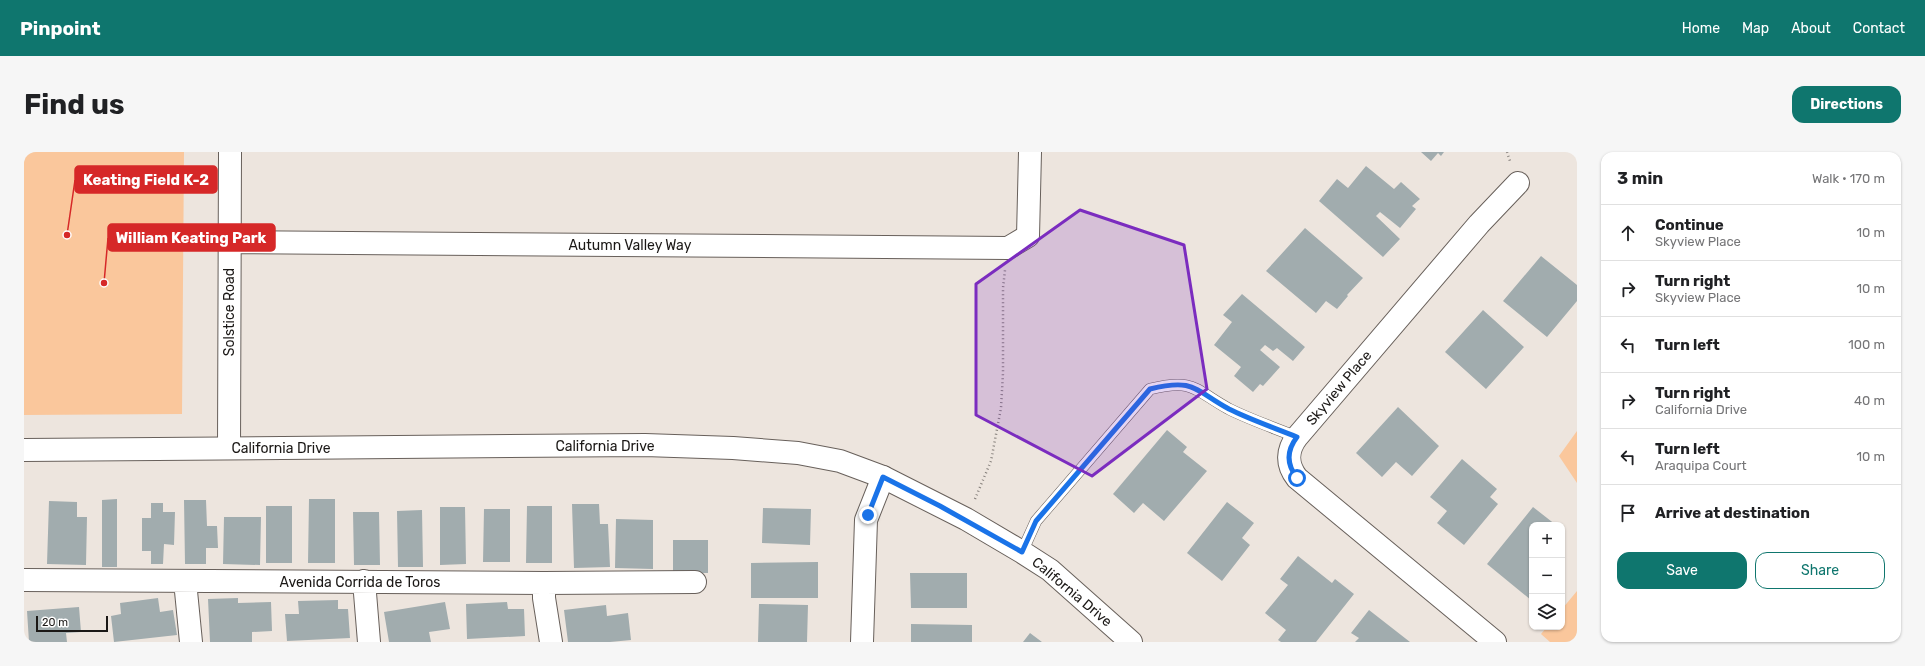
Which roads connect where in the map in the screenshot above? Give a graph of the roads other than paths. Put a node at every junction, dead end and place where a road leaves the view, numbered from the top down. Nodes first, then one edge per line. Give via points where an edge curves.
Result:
1 (230, 152) edge
2 (1030, 152) edge
3 (1518, 183) dead end
4 (229, 242) junction
5 (1297, 437) junction
6 (229, 448) junction
7 (24, 450) edge
8 (883, 477) junction
9 (1022, 552) junction
10 (24, 580) edge
11 (185, 581) junction
12 (364, 581) junction
13 (695, 582) dead end
14 (544, 583) junction
15 (191, 642) edge
16 (369, 642) edge
17 (551, 642) edge
18 (862, 642) edge
19 (1131, 642) edge
20 (1495, 642) edge

1 - 4 street, Solstice Road
2 - 4 street, Autumn Valley Way via 1028,236 1008,248
3 - 5 street, Skyview Place via 1479,224
4 - 6 street, Solstice Road
5 - 9 lane via 1229,409 1197,388 1168,384 1150,389 1036,521
5 - 20 street, Skyview Place via 1292,444 1289,458 1292,472 1297,478
6 - 7 street, California Drive
6 - 8 street, California Drive via 645,445 733,448 798,453 834,460
8 - 9 street, California Drive via 966,519
8 - 18 street via 866,520
9 - 19 street, California Drive via 1050,570
10 - 11 street, Avenida Corrida de Toros
11 - 12 street, Avenida Corrida de Toros
11 - 15 street
12 - 14 street, Avenida Corrida de Toros
12 - 16 street
13 - 14 street, Avenida Corrida de Toros
14 - 17 street

